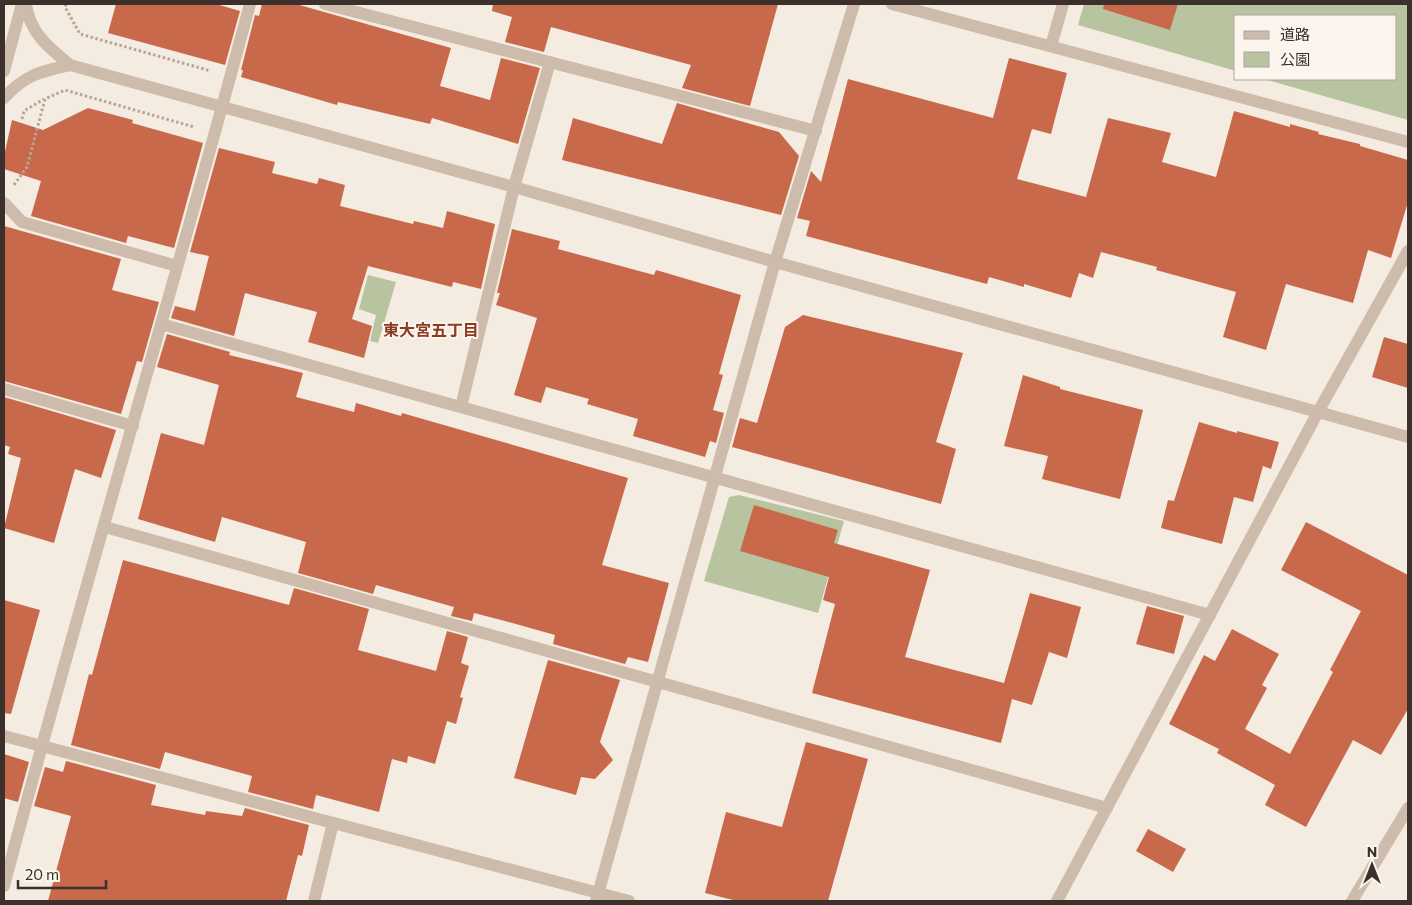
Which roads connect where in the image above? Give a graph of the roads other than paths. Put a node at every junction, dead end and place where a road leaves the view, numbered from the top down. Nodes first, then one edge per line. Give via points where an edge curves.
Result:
1 (24, 4) edge
2 (250, 4) edge
3 (325, 4) edge
4 (854, 4) edge
5 (892, 4) edge
6 (1063, 4) edge
7 (1051, 46) junction
8 (550, 62) junction
9 (70, 65) junction
10 (4, 71) edge
11 (4, 98) edge
12 (223, 108) junction
13 (816, 131) junction
14 (1408, 142) edge
15 (514, 187) junction
16 (4, 203) edge
17 (1408, 251) edge
18 (775, 262) junction
19 (177, 266) junction
20 (161, 324) junction
21 (4, 389) edge
22 (461, 407) junction
23 (1318, 412) junction
24 (133, 426) junction
25 (1408, 438) edge
26 (715, 477) junction
27 (104, 528) junction
28 (1210, 615) junction
29 (657, 682) junction
30 (4, 736) edge
31 (41, 746) junction
32 (1107, 808) junction
33 (1408, 808) edge
34 (333, 823) junction
35 (4, 886) edge
36 (597, 897) edge
37 (314, 901) edge
38 (629, 901) edge
39 (1057, 901) edge
40 (1352, 901) edge

1 - 9 street via 41,40
1 - 10 street
2 - 12 street
3 - 8 street
4 - 13 street
5 - 7 street
6 - 7 street
7 - 14 street
8 - 13 street
8 - 15 street
9 - 11 street via 30,75
9 - 12 street
12 - 15 street
12 - 19 street
13 - 18 street
15 - 18 street
15 - 22 street
16 - 19 street via 22,222
17 - 23 street
18 - 23 street
18 - 26 street
19 - 20 street
20 - 22 street
20 - 24 street
21 - 24 street
22 - 26 street
23 - 25 street
23 - 28 street
24 - 27 street
26 - 28 street
26 - 29 street
27 - 29 street
27 - 31 street
28 - 32 street
29 - 32 street
29 - 36 street
30 - 31 street
31 - 34 street
31 - 35 street
32 - 39 street
33 - 40 street
34 - 36 street
34 - 37 street
36 - 38 street

